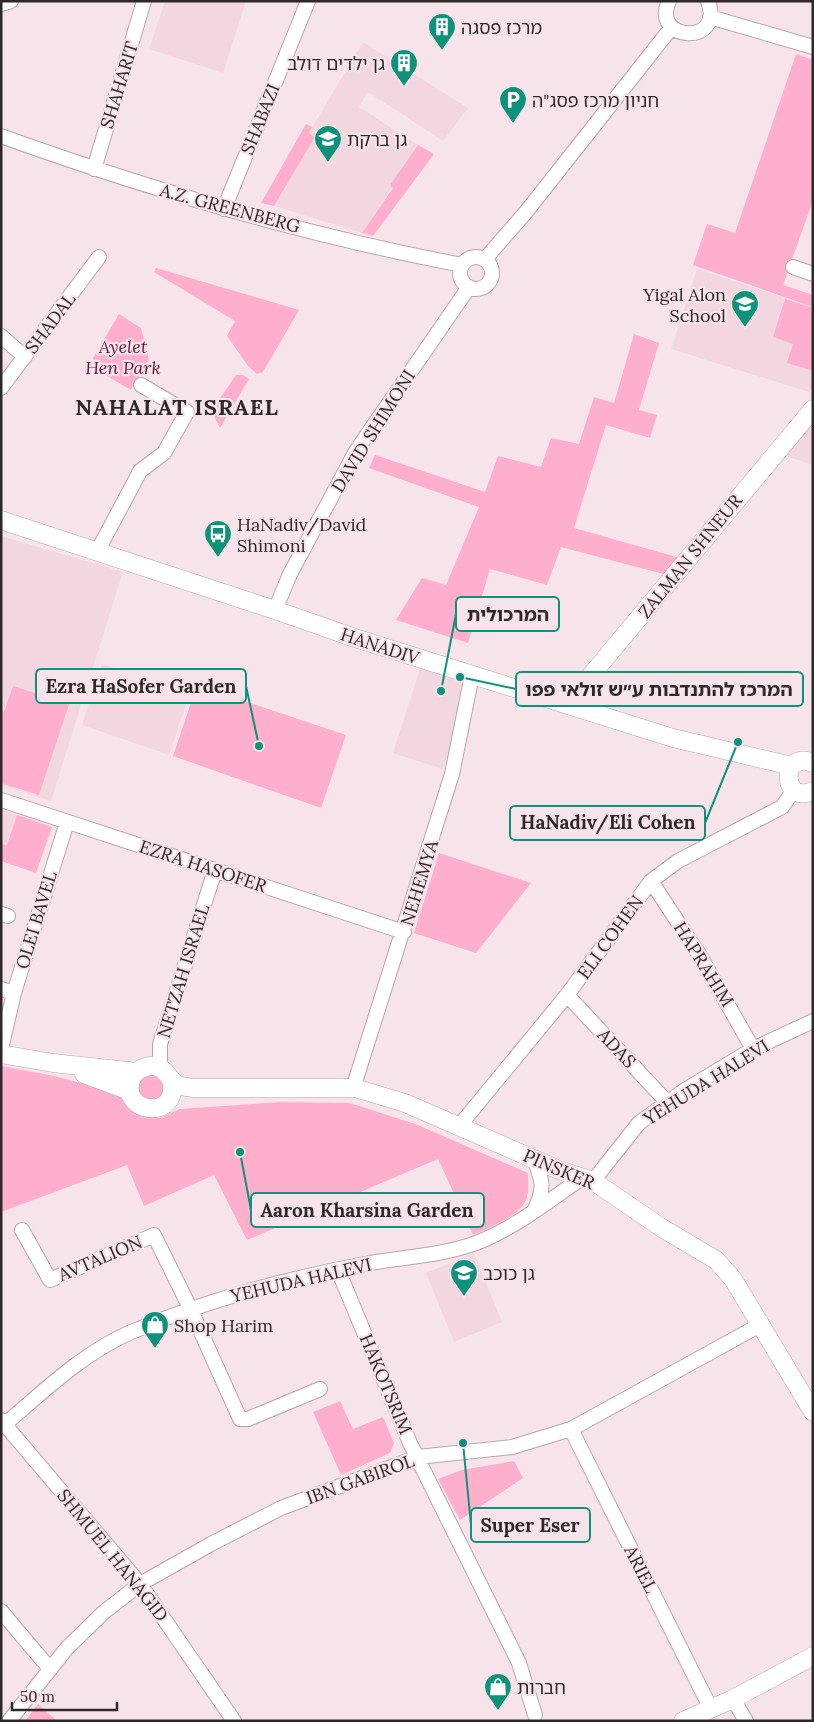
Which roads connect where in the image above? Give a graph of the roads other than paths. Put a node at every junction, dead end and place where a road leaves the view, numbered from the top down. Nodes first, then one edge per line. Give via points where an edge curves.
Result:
1 (11, 1) edge
2 (144, 1) edge
3 (308, 1) edge
4 (669, 1) edge
5 (708, 1) edge
6 (1, 4) edge
7 (710, 17) junction
8 (672, 27) junction
9 (813, 47) edge
10 (1, 136) edge
11 (94, 169) junction
12 (224, 209) junction
13 (99, 257) dead end
14 (485, 259) junction
15 (462, 265) junction
16 (793, 267) dead end
17 (813, 274) edge
18 (469, 287) junction
19 (1, 336) edge
20 (25, 357) junction
21 (141, 385) dead end
22 (1, 388) edge
23 (813, 409) edge
24 (1, 520) edge
25 (97, 552) junction
26 (275, 610) junction
27 (472, 675) junction
28 (567, 704) junction
29 (812, 761) edge
30 (792, 766) junction
31 (794, 790) junction
32 (813, 791) edge
33 (1, 800) edge
34 (67, 822) junction
35 (215, 870) junction
36 (651, 881) junction
37 (404, 932) junction
38 (8, 991) edge
39 (567, 995) junction
40 (813, 1021) edge
41 (1, 1049) edge
42 (753, 1049) junction
43 (1, 1054) edge
44 (53, 1063) junction
45 (136, 1072) junction
46 (169, 1075) junction
47 (243, 1088) junction
48 (355, 1088) junction
49 (130, 1091) junction
50 (667, 1102) junction
51 (164, 1105) junction
52 (460, 1125) junction
53 (534, 1159) junction
54 (587, 1180) junction
55 (534, 1211) junction
56 (22, 1230) dead end
57 (338, 1270) junction
58 (191, 1310) junction
59 (760, 1325) junction
60 (320, 1389) dead end
61 (811, 1404) edge
62 (3, 1422) edge
63 (571, 1428) junction
64 (418, 1457) junction
65 (140, 1584) junction
66 (1, 1611) edge
67 (813, 1656) edge
68 (50, 1669) junction
69 (733, 1699) junction
70 (711, 1709) junction
71 (535, 1715) dead end
72 (10, 1721) edge
73 (234, 1721) edge
74 (683, 1721) edge
75 (746, 1721) edge

1 - 6 street
2 - 11 street, SHAHARIT
3 - 12 street, SHABAZI
4 - 8 street via 666,14
5 - 7 street
7 - 8 street via 704,28 691,34
7 - 9 street
8 - 14 street
10 - 11 street, A.Z. GREENBERG
11 - 12 street, A.Z. GREENBERG
12 - 15 street, A.Z. GREENBERG
13 - 20 street, SHADAL
14 - 15 street via 472,257
14 - 18 street via 492,272 489,282 481,288
15 - 18 street via 461,278
16 - 17 street
18 - 26 street, DAVID SHIMONI via 356,450 290,574
19 - 20 street
20 - 22 street, SHADAL
21 - 25 street via 187,412 164,453 140,471
23 - 28 street, ZALMAN SHNEUR
24 - 25 street, HANADIV
25 - 26 street, HANADIV
26 - 27 street, HANADIV
27 - 28 street, HANADIV
27 - 37 street, NEHEMYA via 452,774
28 - 30 street, HANADIV via 673,738
29 - 30 street via 799,761
30 - 31 street via 788,779
31 - 32 street via 802,793
31 - 36 street, ELI COHEN via 782,807 678,861
33 - 34 street, EZRA HASOFER
34 - 35 street, EZRA HASOFER
34 - 38 street, OLEI BAVEL
35 - 37 street, EZRA HASOFER
35 - 46 street, NETZAH ISRAEL via 160,1044 160,1064
36 - 39 street, ELI COHEN
36 - 42 street, HAPRAHIM via 700,956
37 - 48 street, NEHEMYA
38 - 41 street, OLEI BAVEL
39 - 50 street, ADAS
39 - 52 street, ELI COHEN
40 - 42 street, YEHUDA HALEVI
42 - 50 street, YEHUDA HALEVI
43 - 44 street
44 - 45 street
44 - 49 street
45 - 46 street via 155,1066
45 - 49 street
46 - 47 street, PINSKER via 177,1084 188,1087
46 - 51 street via 172,1093
47 - 48 street, PINSKER
47 - 51 street, PINSKER
48 - 52 street, PINSKER
49 - 51 street via 144,1108
50 - 54 street, YEHUDA HALEVI via 639,1123
52 - 53 street, PINSKER
53 - 54 street, PINSKER
53 - 55 street via 543,1189
54 - 55 street, YEHUDA HALEVI
54 - 59 street, PINSKER via 716,1260 733,1279
55 - 57 street, YEHUDA HALEVI via 474,1244
56 - 58 street, AVTALION via 50,1280 154,1235
57 - 58 street, YEHUDA HALEVI via 264,1287
57 - 64 street, HAKOTSRIM
58 - 60 street via 240,1419 248,1419
58 - 62 street, YEHUDA HALEVI via 128,1334 77,1362
59 - 61 street, PINSKER
59 - 63 street, IBN GABIROL
62 - 65 street, SHMUEL HANAGID
63 - 64 street, IBN GABIROL via 512,1447
63 - 70 street, ARIEL
64 - 65 street, IBN GABIROL via 281,1508
64 - 71 street, HAKOTSRIM via 519,1663
65 - 68 street, IBN GABIROL via 104,1612
65 - 73 street, SHMUEL HANAGID
66 - 68 street
67 - 69 street
68 - 72 street, IBN GABIROL
69 - 70 street
69 - 75 street
70 - 74 street

